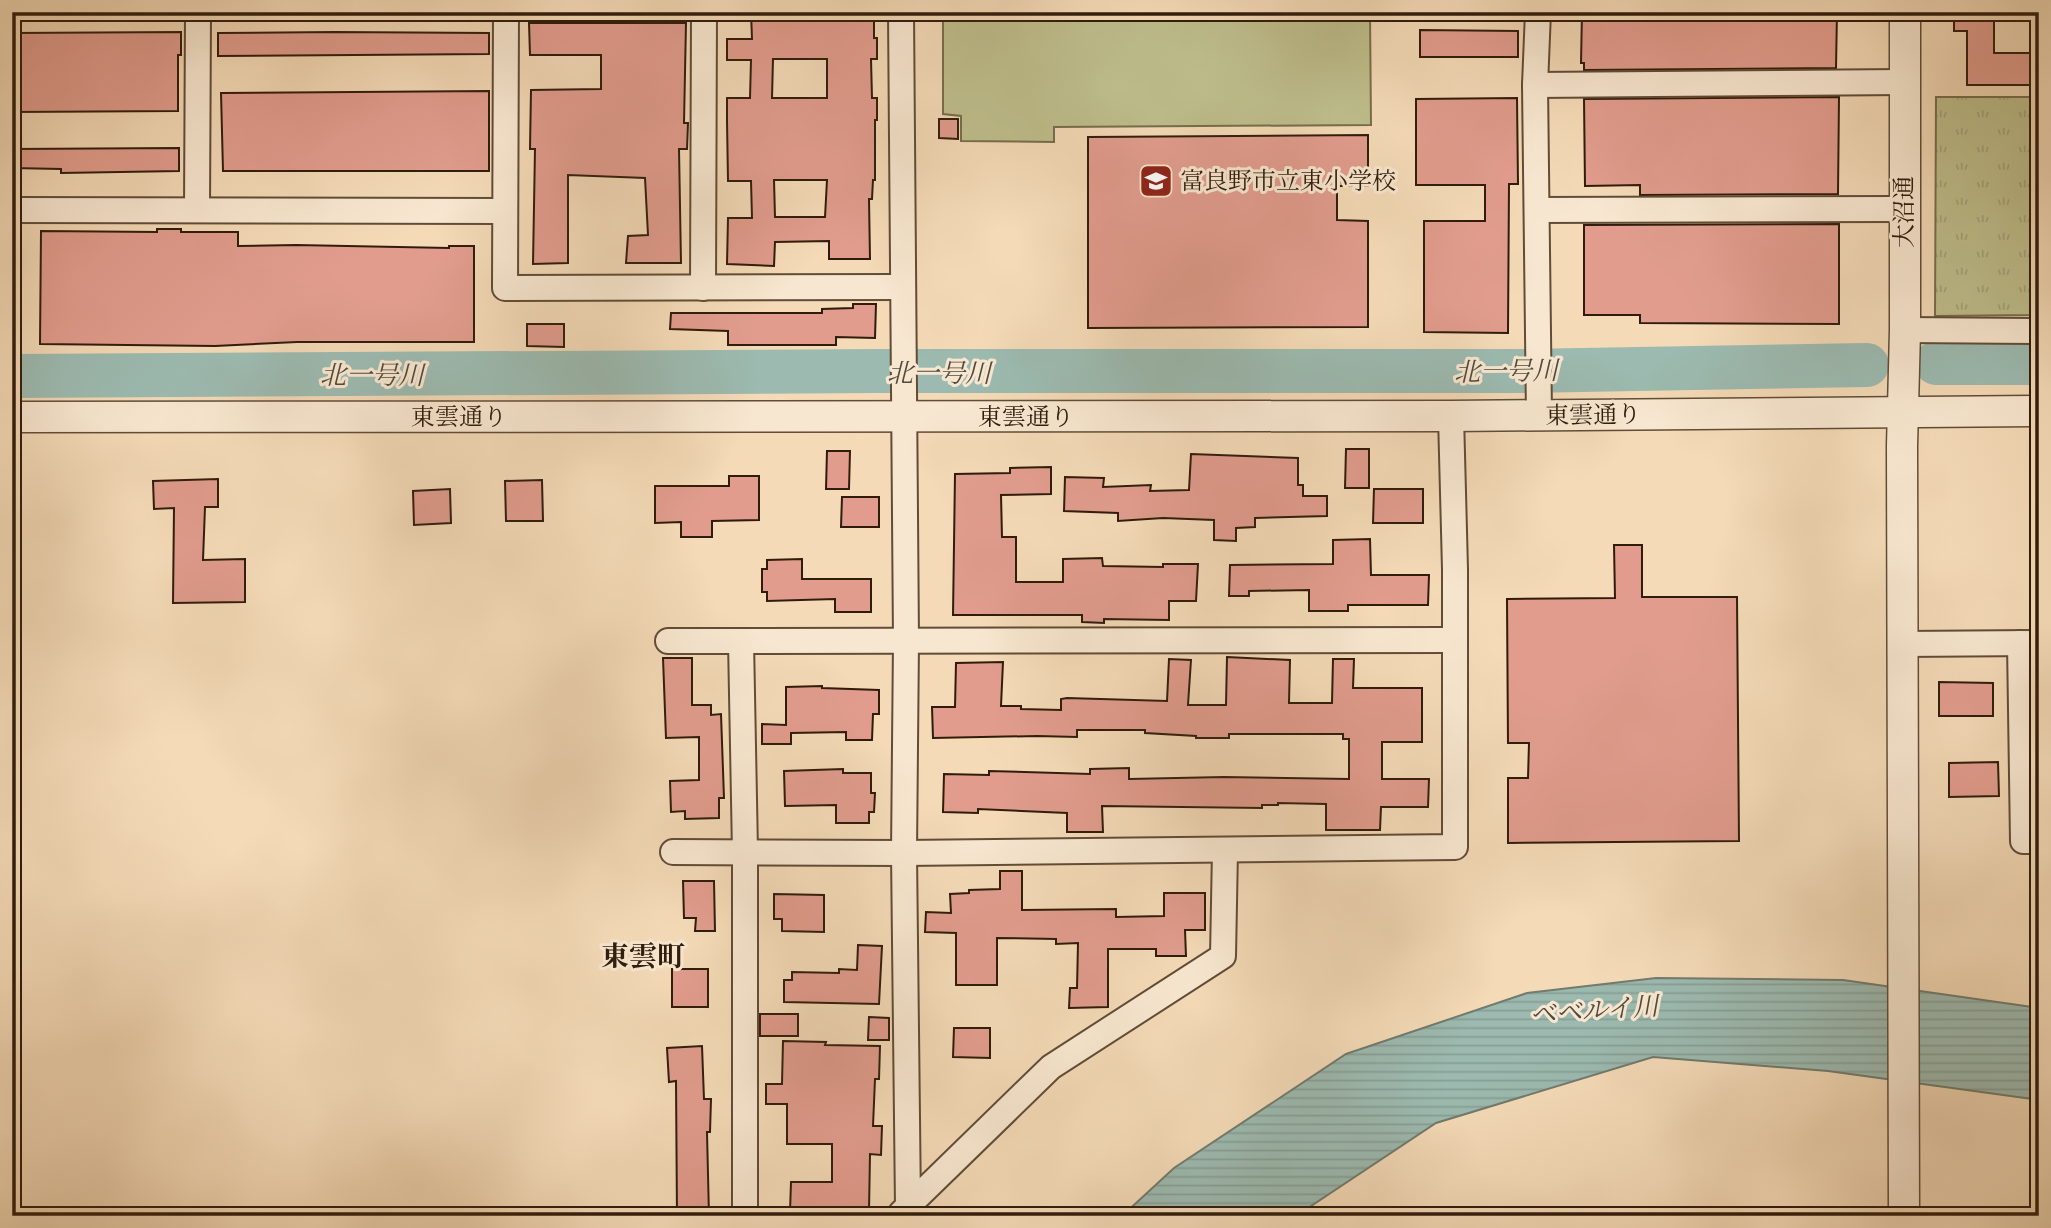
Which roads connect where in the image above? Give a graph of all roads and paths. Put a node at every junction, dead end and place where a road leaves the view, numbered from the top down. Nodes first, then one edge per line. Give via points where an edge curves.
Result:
1 (198, 12) edge
2 (506, 12) edge
3 (704, 12) edge
4 (901, 12) edge
5 (1538, 12) edge
6 (1905, 12) edge
7 (1905, 82) junction
8 (1535, 85) junction
9 (1903, 209) junction
10 (12, 210) edge
11 (197, 210) junction
12 (1537, 210) junction
13 (505, 211) junction
14 (902, 287) junction
15 (703, 288) junction
16 (1905, 330) junction
17 (2039, 331) edge
18 (1903, 411) junction
19 (2039, 411) edge
20 (1451, 416) junction
21 (1539, 416) junction
22 (12, 417) edge
23 (903, 417) junction
24 (1455, 640) junction
25 (668, 641) dead end
26 (741, 641) junction
27 (906, 641) junction
28 (2030, 643) edge
29 (1902, 645) junction
30 (2039, 841) edge
31 (1225, 850) junction
32 (673, 852) dead end
33 (745, 852) junction
34 (904, 853) junction
35 (903, 1211) edge
36 (746, 1216) edge
37 (1904, 1216) edge

1 - 11 street
2 - 13 street
3 - 15 street
4 - 14 street
5 - 8 street
6 - 7 street, 大沼通
7 - 8 street
7 - 9 street, 大沼通
8 - 12 street
9 - 12 street
9 - 16 street, 大沼通
10 - 11 street
11 - 13 street
12 - 21 street
13 - 15 street via 505,288
14 - 15 street
14 - 23 street
16 - 17 street
16 - 18 street, 大沼通
18 - 19 street, 東雲通り
18 - 21 street, 東雲通り
18 - 29 street, 大沼通
20 - 21 street, 東雲通り
20 - 23 street, 東雲通り
20 - 24 street
22 - 23 street, 東雲通り
23 - 27 street
24 - 27 street
24 - 31 street via 1455,847
25 - 26 street
26 - 27 street
26 - 33 street
27 - 34 street
28 - 29 street
28 - 30 street via 2023,841
29 - 37 street, 大沼通
31 - 34 street
31 - 35 street via 1223,956 1051,1067
32 - 33 street
33 - 34 street
33 - 36 street
34 - 35 street

